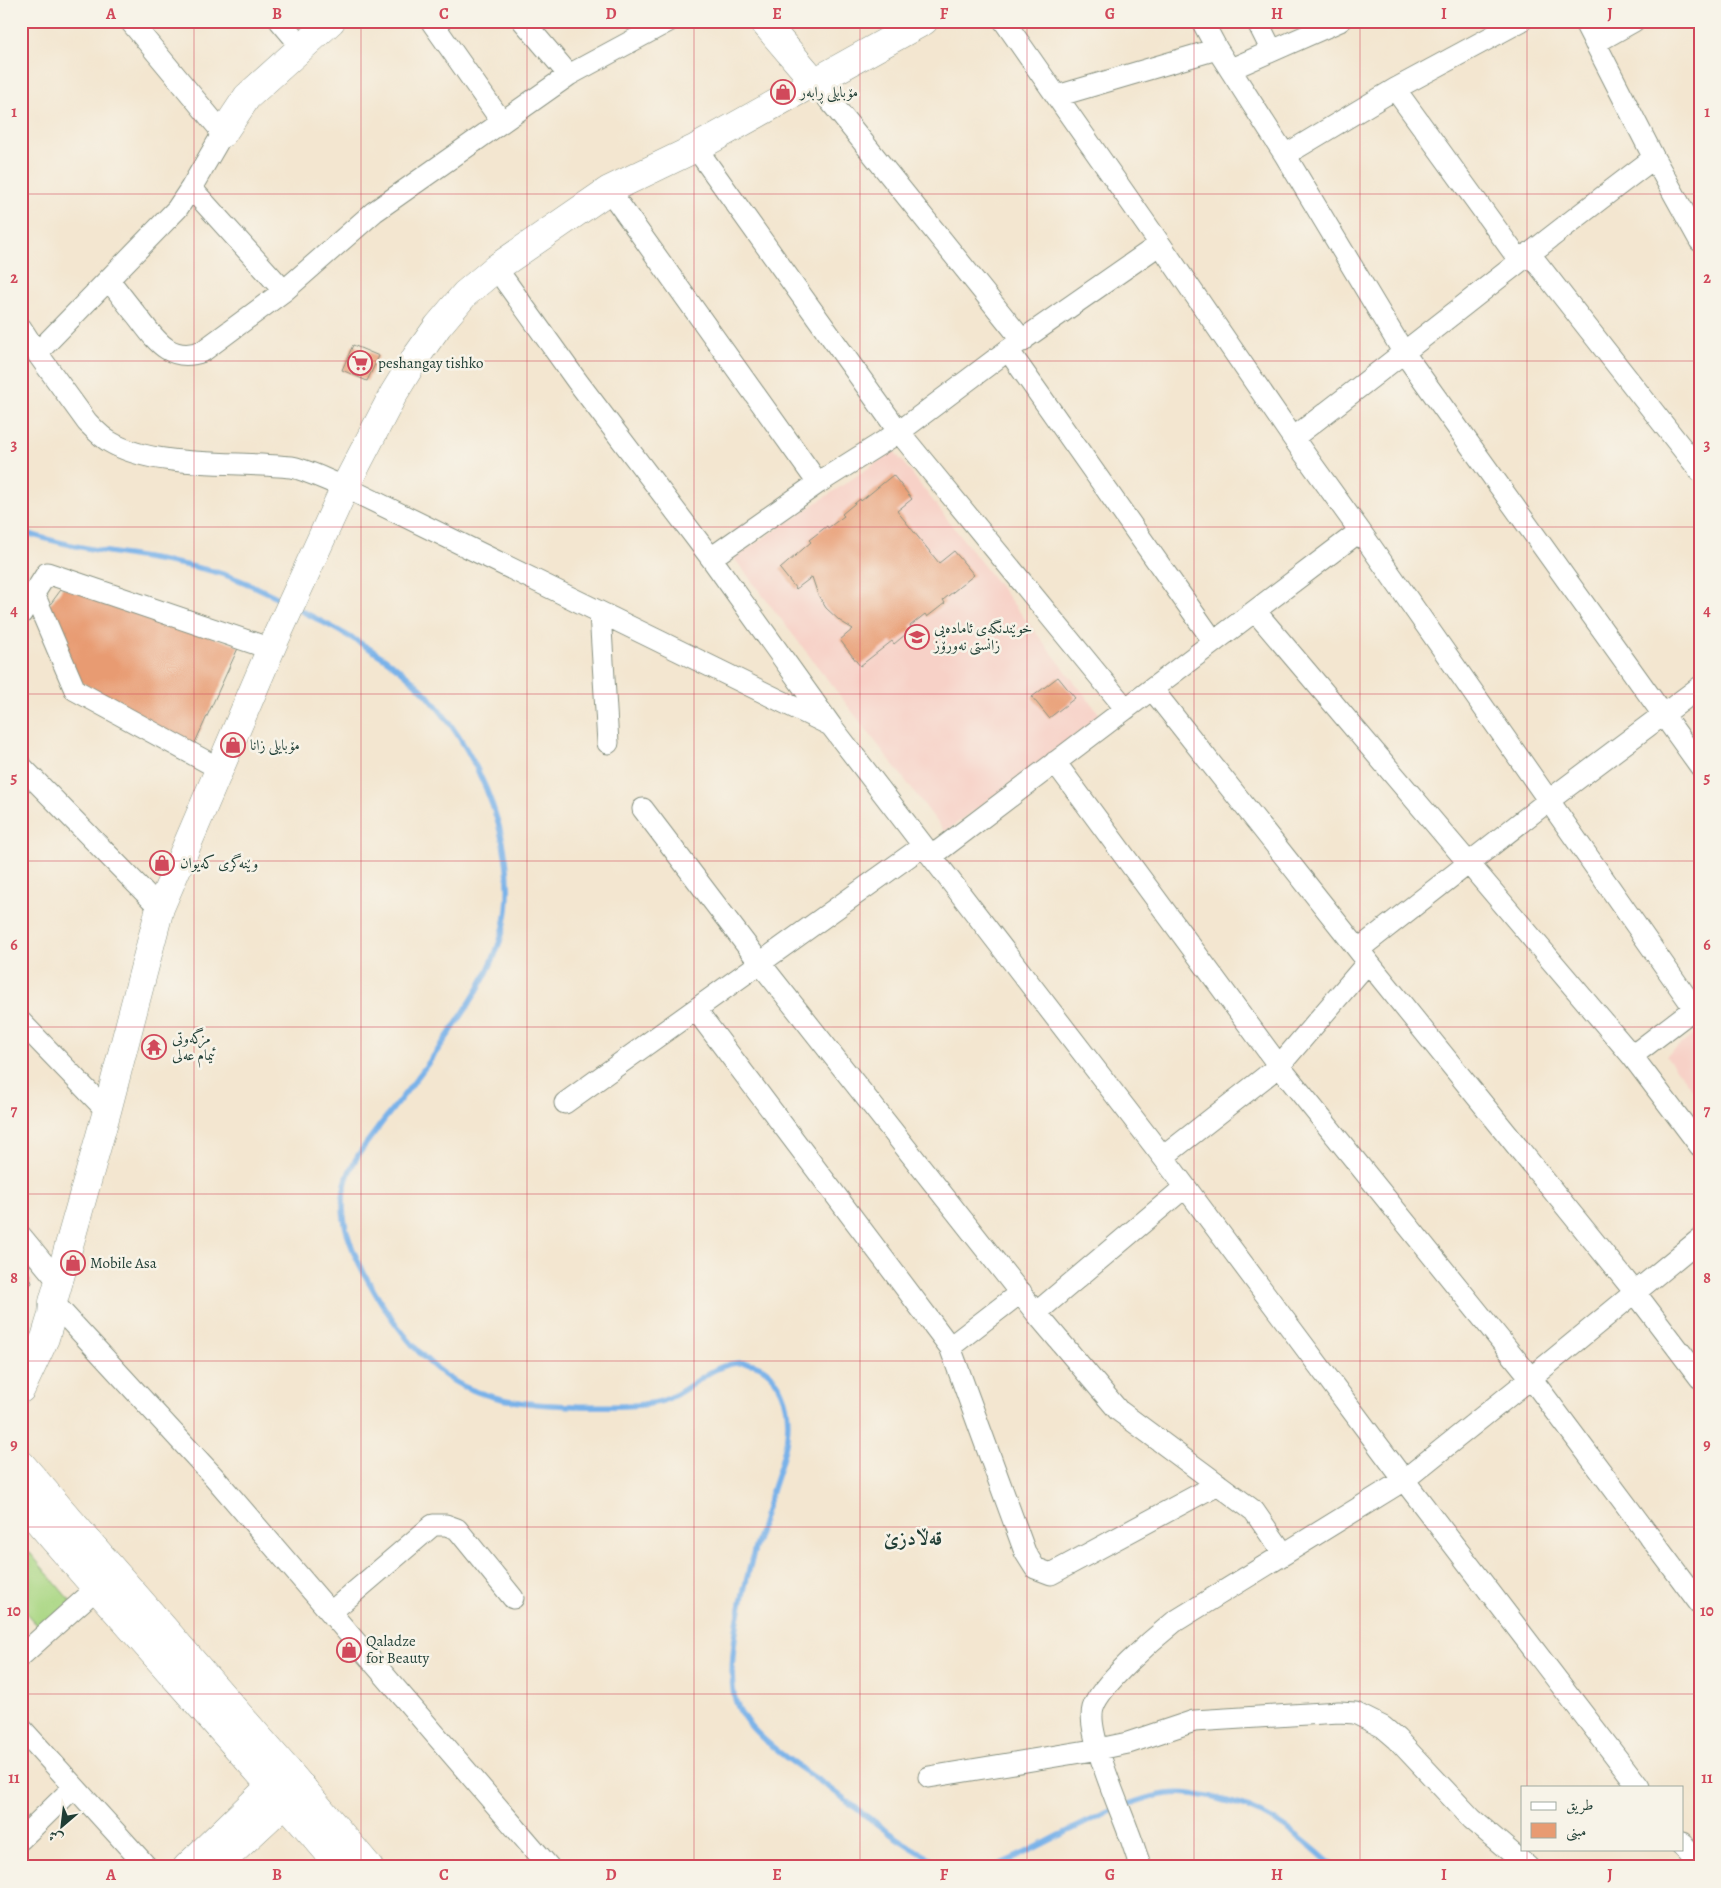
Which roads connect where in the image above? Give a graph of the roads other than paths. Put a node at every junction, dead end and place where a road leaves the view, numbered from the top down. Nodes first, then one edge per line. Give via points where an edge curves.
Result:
1 (130, 21) edge
2 (280, 21) edge
3 (331, 21) edge
4 (431, 21) edge
5 (523, 21) edge
6 (669, 21) edge
7 (763, 21) edge
8 (924, 21) edge
9 (1004, 21) edge
10 (1202, 21) edge
11 (1257, 21) edge
12 (1340, 21) edge
13 (1521, 21) edge
14 (1584, 21) edge
15 (1634, 21) edge
16 (1595, 44) junction
17 (302, 47) junction
18 (1217, 49) junction
19 (1272, 51) junction
20 (1231, 69) junction
21 (569, 75) junction
22 (814, 81) junction
23 (1395, 89) junction
24 (1057, 96) junction
25 (502, 122) junction
26 (223, 132) junction
27 (696, 148) junction
28 (1284, 155) junction
29 (1654, 158) junction
30 (192, 188) junction
31 (609, 190) junction
32 (1700, 241) edge
33 (1160, 244) junction
34 (1524, 257) junction
35 (496, 268) junction
36 (109, 280) junction
37 (284, 290) junction
38 (21, 328) edge
39 (1016, 346) junction
40 (37, 353) junction
41 (1404, 353) junction
42 (899, 432) junction
43 (1293, 438) junction
44 (1700, 471) edge
45 (818, 483) junction
46 (345, 487) junction
47 (1360, 531) junction
48 (711, 558) junction
49 (34, 594) junction
50 (1254, 611) junction
51 (600, 613) junction
52 (21, 614) edge
53 (1214, 642) junction
54 (272, 646) junction
55 (1700, 688) edge
56 (1152, 689) junction
57 (1126, 709) junction
58 (1664, 716) junction
59 (832, 726) junction
60 (608, 743) dead end
61 (1055, 762) junction
62 (21, 766) edge
63 (1700, 766) edge
64 (220, 769) junction
65 (1548, 801) junction
66 (643, 809) dead end
67 (928, 851) junction
68 (1468, 863) junction
69 (160, 908) junction
70 (1364, 956) junction
71 (760, 963) junction
72 (1697, 1006) edge
73 (696, 1010) junction
74 (21, 1022) edge
75 (1632, 1056) junction
76 (1279, 1066) junction
77 (565, 1103) dead end
78 (107, 1111) junction
79 (1700, 1146) edge
80 (1162, 1157) junction
81 (1185, 1187) junction
82 (21, 1236) edge
83 (1700, 1238) edge
84 (1634, 1291) junction
85 (56, 1292) junction
86 (1021, 1292) junction
87 (1036, 1313) junction
88 (950, 1347) junction
89 (21, 1350) edge
90 (1531, 1378) junction
91 (1700, 1378) edge
92 (21, 1389) edge
93 (21, 1464) edge
94 (1404, 1480) junction
95 (1218, 1484) junction
96 (21, 1501) edge
97 (1283, 1553) junction
98 (96, 1589) junction
99 (513, 1598) dead end
100 (1700, 1604) edge
101 (330, 1612) junction
102 (21, 1656) edge
103 (21, 1728) edge
104 (1099, 1750) junction
105 (929, 1777) dead end
106 (287, 1786) junction
107 (1639, 1786) edge
108 (74, 1787) junction
109 (21, 1839) edge
110 (1684, 1845) edge
111 (1700, 1865) edge
112 (1139, 1866) edge
113 (147, 1867) edge
114 (187, 1867) edge
115 (216, 1867) edge
116 (341, 1867) edge
117 (369, 1867) edge
118 (549, 1867) edge
119 (1528, 1867) edge

1 - 26 street
2 - 17 street
3 - 17 street
4 - 25 street
5 - 21 street
6 - 21 street
7 - 22 street
8 - 22 street
9 - 24 street
10 - 18 street
11 - 19 street
12 - 19 street
13 - 23 street
14 - 16 street
15 - 16 street
16 - 29 street
17 - 26 street via 247,97
18 - 20 street
18 - 24 street
19 - 20 street
20 - 28 street
21 - 25 street
22 - 27 street
22 - 39 street
23 - 28 street
23 - 34 street
24 - 33 street
25 - 37 street via 374,212
26 - 30 street
27 - 31 street
27 - 42 street
28 - 41 street
29 - 32 street
29 - 34 street
30 - 36 street via 177,209
30 - 37 street
31 - 35 street
31 - 45 street
33 - 39 street
33 - 43 street
34 - 41 street
34 - 44 street
35 - 46 street via 465,294 416,357 394,392
35 - 48 street via 577,382
36 - 37 street via 162,346 185,355 194,355 214,345
36 - 40 street
38 - 40 street
39 - 42 street
39 - 53 street
40 - 46 street via 94,430 121,448 168,460 294,467
41 - 43 street
41 - 58 street
42 - 45 street
42 - 57 street
43 - 47 street
45 - 48 street
46 - 51 street
46 - 54 street
47 - 50 street
47 - 65 street
48 - 59 street
49 - 52 street
49 - 54 street via 47,573
49 - 64 street via 75,690
50 - 53 street
50 - 68 street
51 - 59 street
51 - 60 street
53 - 56 street
54 - 64 street
55 - 58 street
56 - 57 street
56 - 70 street
57 - 61 street
58 - 63 street
58 - 65 street
59 - 67 street
61 - 67 street
61 - 76 street
62 - 69 street
64 - 69 street
65 - 68 street
65 - 72 street
66 - 71 street
67 - 71 street
67 - 80 street
68 - 70 street
68 - 75 street
69 - 78 street
70 - 76 street
70 - 84 street
71 - 73 street
71 - 86 street
72 - 75 street
73 - 77 street
73 - 88 street
74 - 78 street
75 - 79 street
76 - 80 street
76 - 90 street
78 - 85 street
80 - 81 street
81 - 87 street
81 - 94 street
82 - 85 street
83 - 84 street
84 - 90 street
84 - 91 street
85 - 89 street
85 - 92 street via 45,1338
85 - 101 street
86 - 87 street
86 - 88 street
87 - 95 street via 1118,1410
88 - 95 street via 1025,1552 1034,1568 1051,1574
90 - 94 street
90 - 100 street
93 - 106 street
94 - 97 street
94 - 107 street
95 - 97 street via 1254,1511
96 - 98 street
97 - 104 street via 1174,1622 1116,1676 1093,1707 1092,1724
98 - 102 street
98 - 106 street
99 - 101 street via 457,1529 433,1525
101 - 118 street
103 - 108 street
104 - 105 street
104 - 112 street
104 - 119 street via 1194,1721 1355,1713 1384,1727 1472,1820
106 - 114 street
106 - 115 street
106 - 116 street
106 - 117 street
108 - 109 street
108 - 113 street
110 - 111 street

